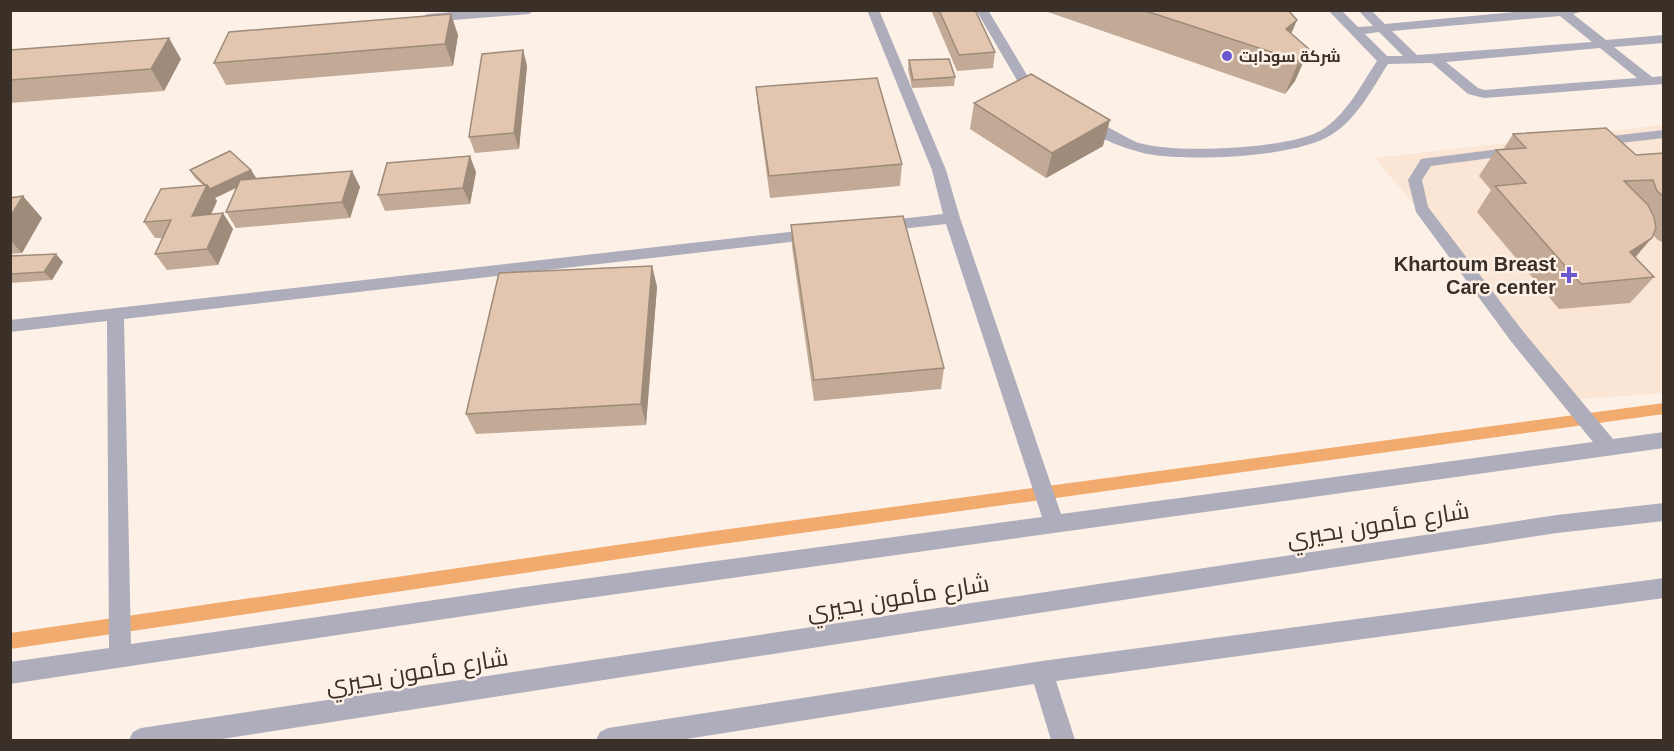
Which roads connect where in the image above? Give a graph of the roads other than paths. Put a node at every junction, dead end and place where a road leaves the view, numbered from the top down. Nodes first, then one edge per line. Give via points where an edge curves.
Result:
1 (529, 10) edge
2 (873, 10) edge
3 (982, 10) edge
4 (1334, 10) edge
5 (1364, 10) edge
6 (1581, 10) edge
7 (1561, 11) edge
8 (410, 19) edge
9 (1383, 30) junction
10 (1354, 32) junction
11 (1664, 39) edge
12 (1603, 44) junction
13 (1412, 58) junction
14 (1435, 59) junction
15 (1384, 60) junction
16 (1657, 81) edge
17 (1049, 105) edge
18 (1070, 114) edge
19 (1664, 134) edge
20 (1578, 144) edge
21 (1531, 149) edge
22 (951, 218) junction
23 (869, 228) edge
24 (834, 232) edge
25 (115, 314) junction
26 (10, 326) edge
27 (1664, 440) edge
28 (1609, 448) junction
29 (1664, 512) edge
30 (1054, 524) junction
31 (1664, 588) edge
32 (120, 657) junction
33 (1042, 672) junction
34 (10, 673) edge
35 (141, 741) edge
36 (608, 741) edge
37 (1063, 741) edge

1 - 8 street
2 - 22 street via 939,170
3 - 17 street via 1025,82
4 - 10 street
5 - 9 street
6 - 7 street
7 - 9 street
7 - 12 street
9 - 10 street
9 - 13 street
10 - 15 street
11 - 12 street
12 - 14 street
12 - 16 street
13 - 14 street
13 - 15 street
14 - 16 street via 1473,91 1484,94
15 - 18 street via 1345,117 1324,134 1304,141 1175,153 1140,148
19 - 20 street
21 - 28 street via 1426,162 1415,180 1421,208 1516,335
22 - 23 street
22 - 30 street
24 - 25 street
25 - 26 street
25 - 32 street
27 - 28 street
28 - 30 street
29 - 35 street, شارع مأمون بحيري via 1557,524
30 - 32 street via 519,597
31 - 33 street
32 - 34 street
33 - 36 street
33 - 37 street

